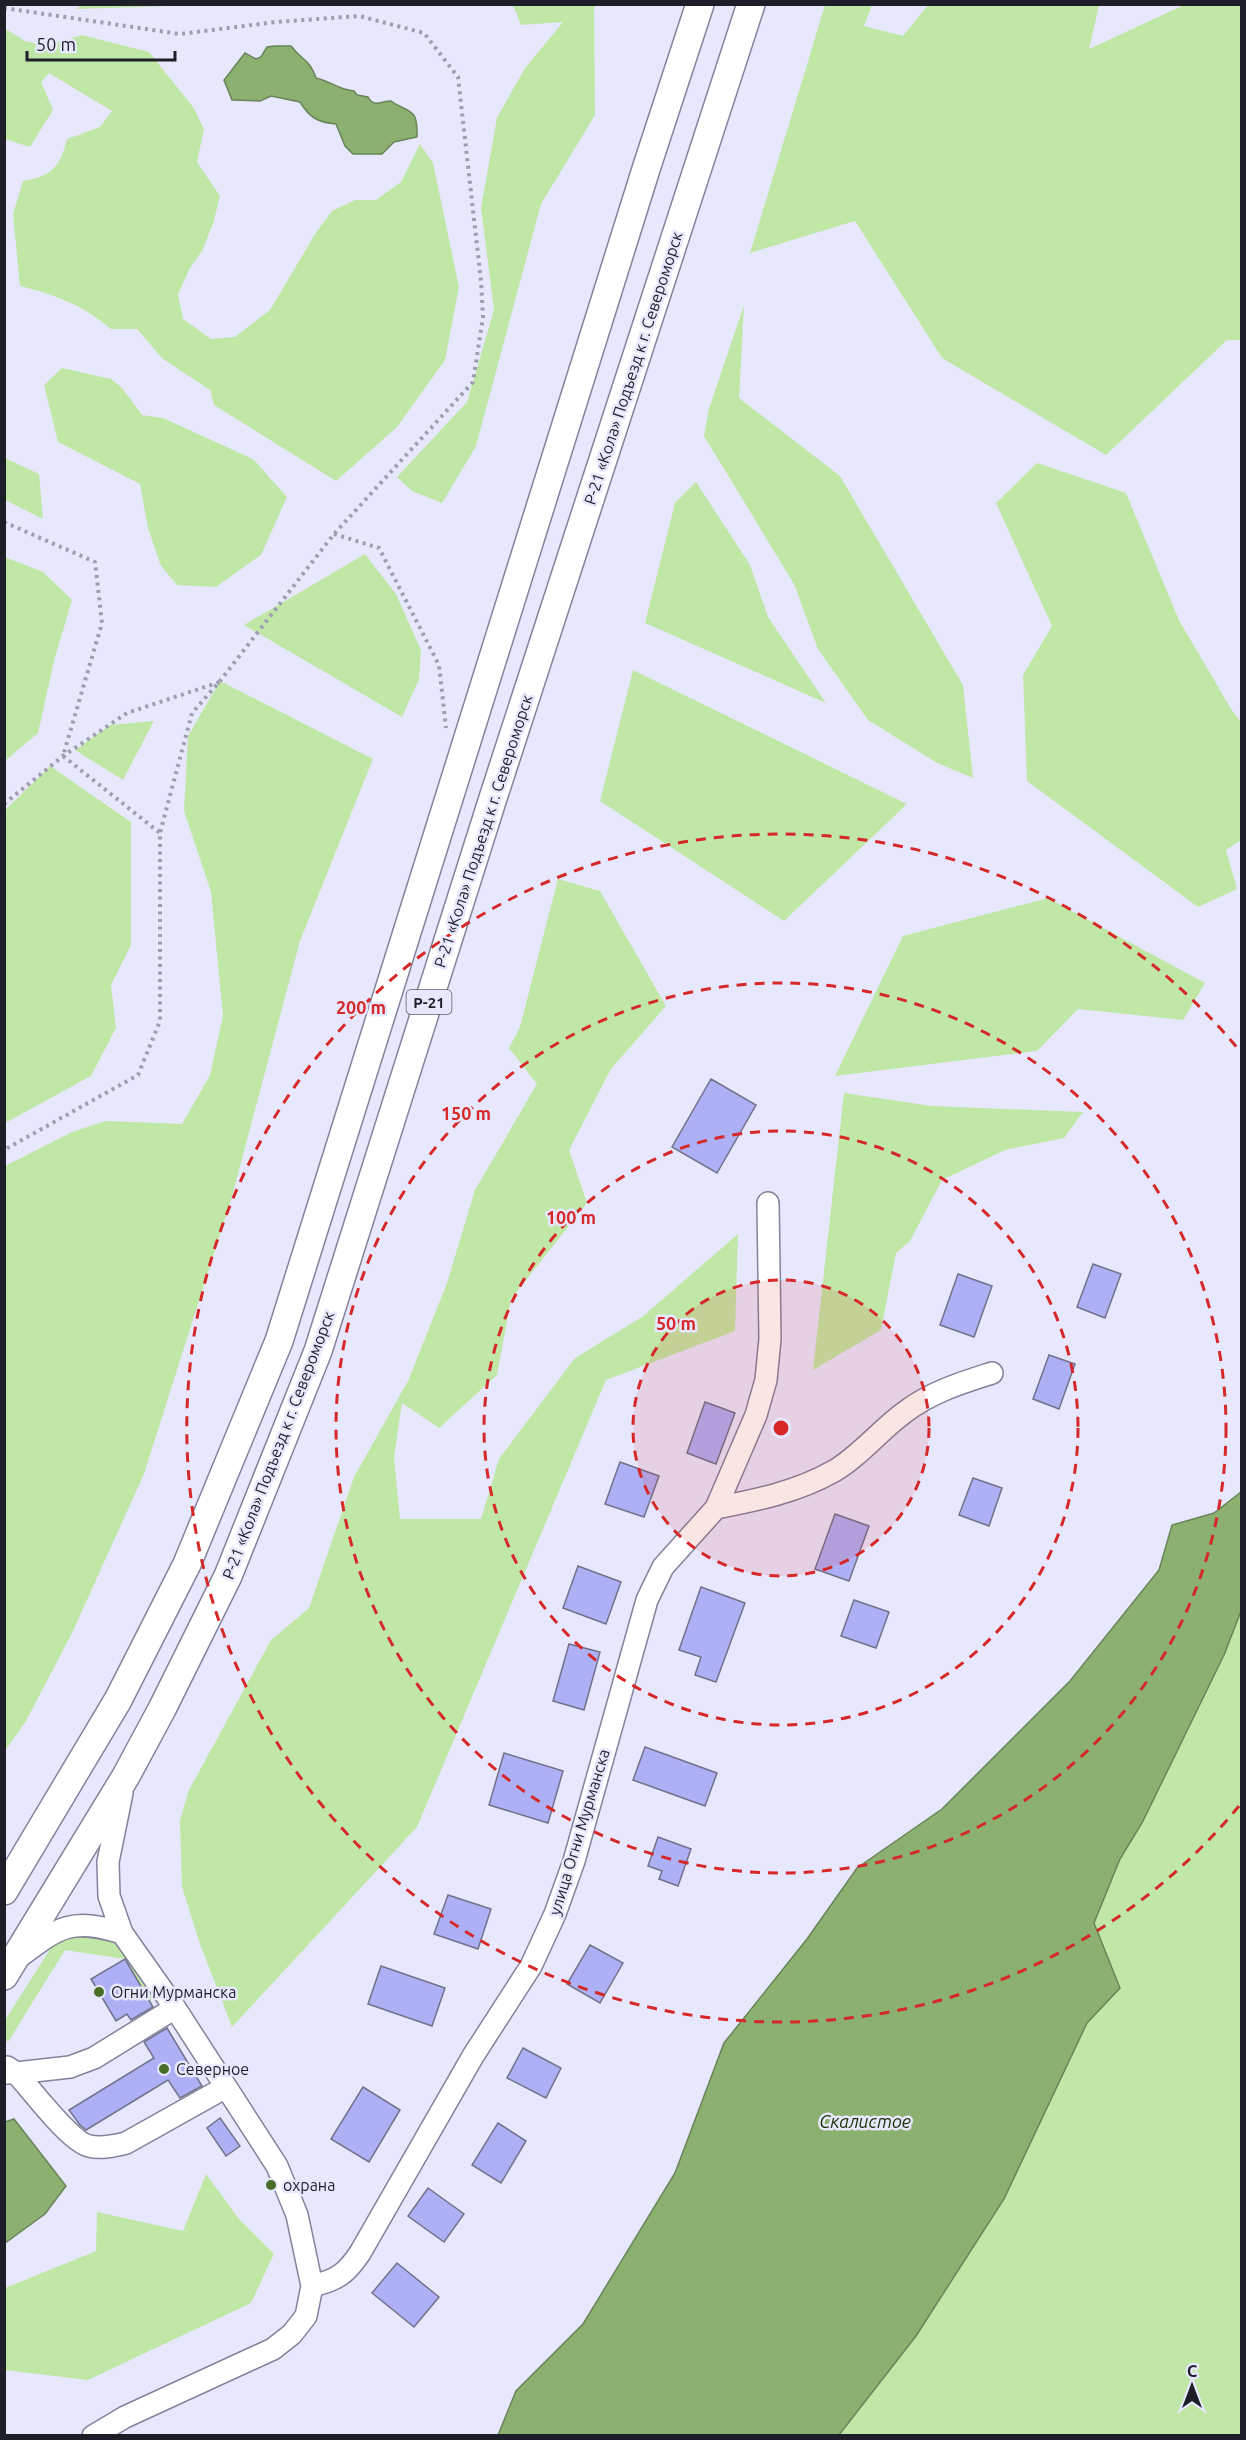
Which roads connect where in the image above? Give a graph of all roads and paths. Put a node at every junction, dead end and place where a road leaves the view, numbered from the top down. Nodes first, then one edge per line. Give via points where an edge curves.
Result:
1 (700, 4) edge
2 (751, 4) edge
3 (4, 8) edge
4 (4, 522) edge
5 (334, 534) junction
6 (220, 681) junction
7 (446, 736) dead end
8 (63, 756) junction
9 (4, 804) edge
10 (160, 833) junction
11 (4, 1150) edge
12 (768, 1203) dead end
13 (992, 1373) dead end
14 (716, 1508) junction
15 (126, 1776) junction
16 (4, 1891) edge
17 (122, 1933) junction
18 (9, 1968) edge
19 (175, 2008) junction
20 (8, 2070) edge
21 (226, 2087) junction
22 (312, 2286) junction
23 (93, 2436) edge

1 - 16 main road, Р-21 via 279,1341 187,1564 118,1700
2 - 15 main road, Р-21 «Кола» Подъезд к г. Североморск / Р-21 via 318,1352 228,1576
3 - 5 path via 180,34 359,16 423,33 458,77 483,317 473,382
4 - 8 path via 95,562 102,623
5 - 6 path
5 - 7 path via 379,548 438,665
6 - 8 path via 127,713
6 - 10 path via 192,713
8 - 9 path
8 - 10 path
10 - 11 path via 160,1021 138,1075
12 - 14 street, улица Огни Мурманска via 770,1338 766,1380 756,1415
13 - 14 street via 929,1396 904,1412 836,1470 809,1484 776,1496
14 - 22 street, улица Огни Мурманска via 663,1567 647,1600 574,1862 531,1966 463,2074 360,2253 348,2270
15 - 17 street via 108,1862 109,1896
15 - 18 main road, Р-21 «Кола» Подъезд к г. Североморск / Р-21
17 - 18 street via 97,1925 74,1925 50,1933
17 - 19 street
19 - 20 street via 94,2058 69,2067
19 - 21 street
20 - 21 street via 74,2138 88,2146 126,2143
21 - 22 street via 278,2166 297,2216
22 - 23 street via 306,2316 273,2349 124,2417

